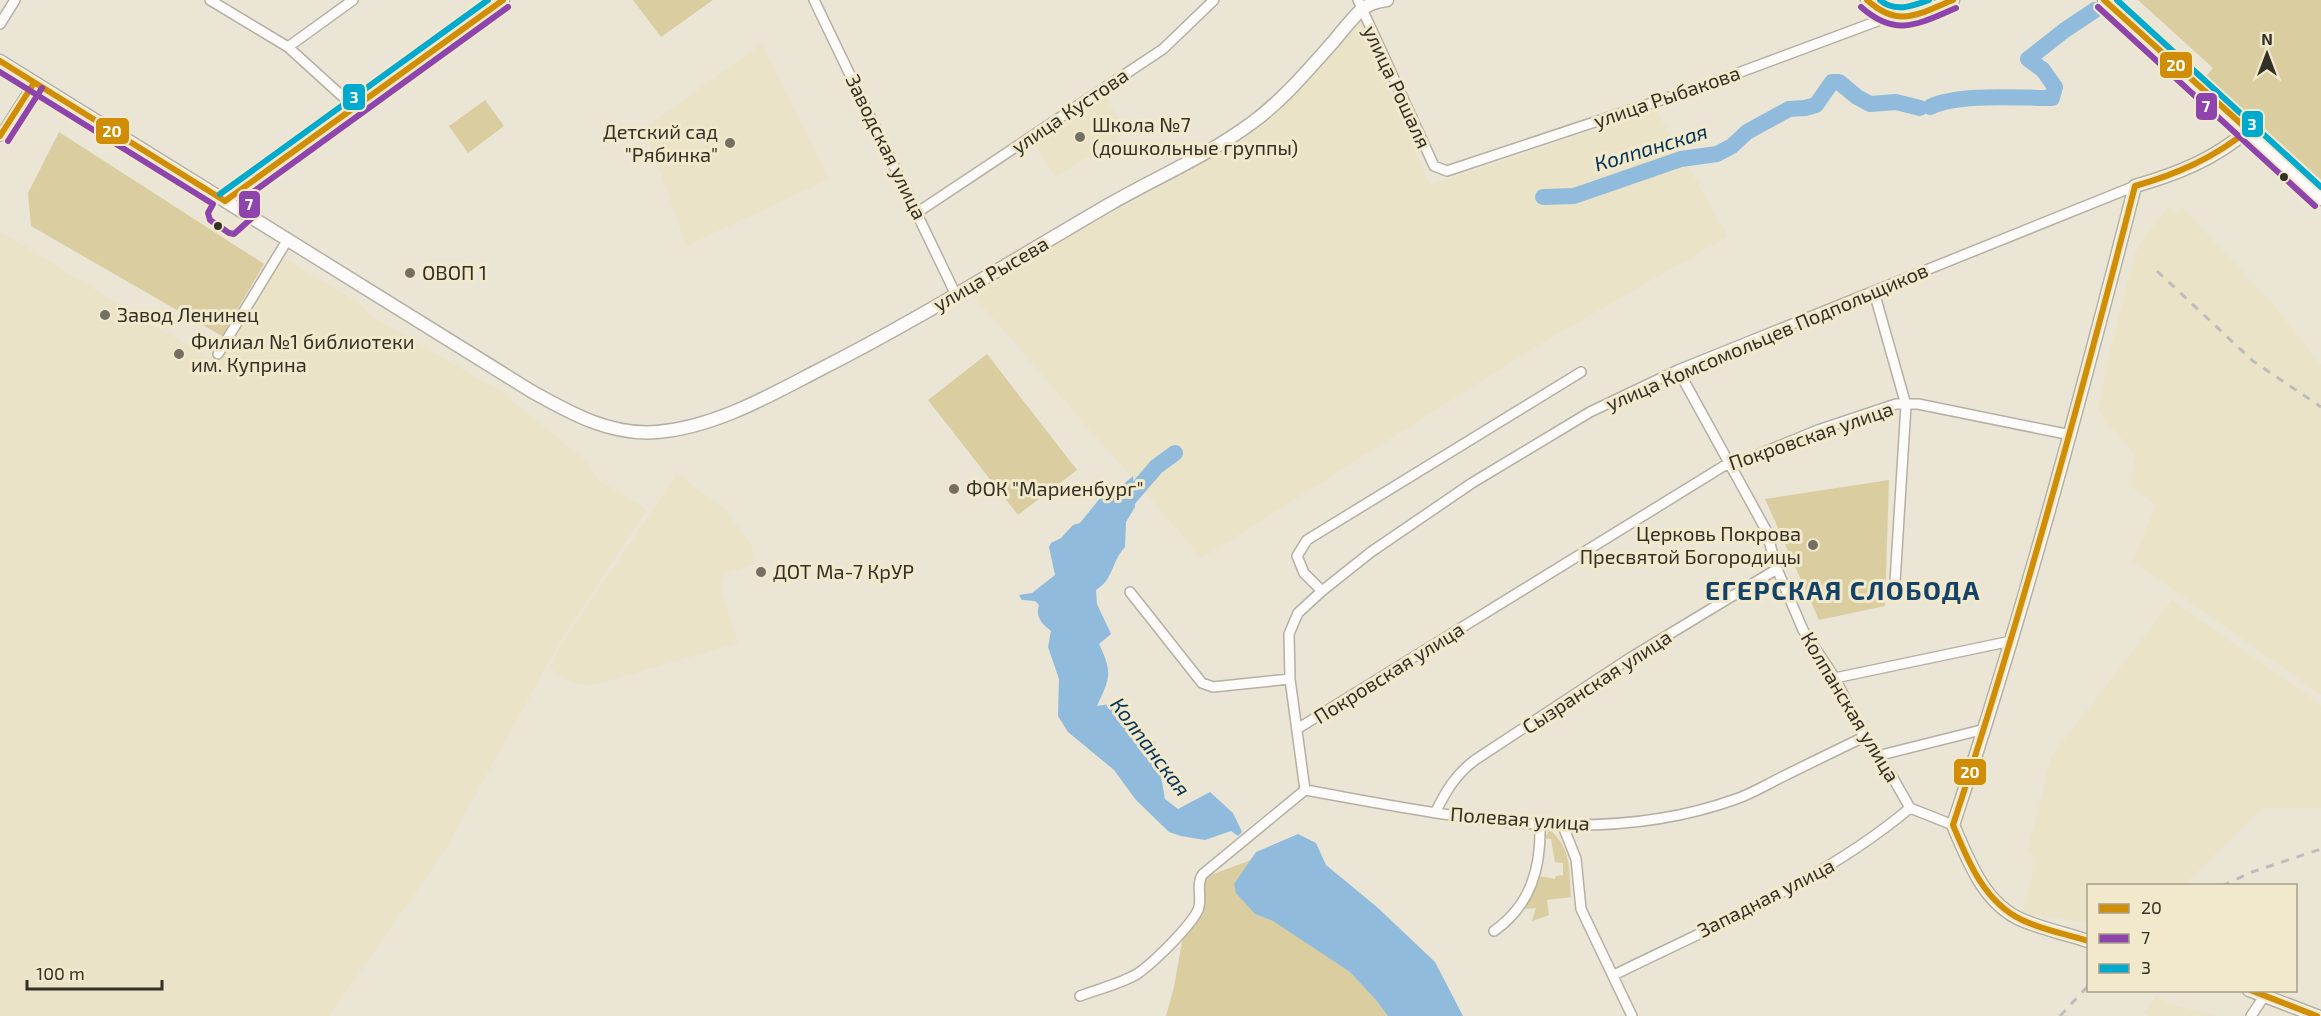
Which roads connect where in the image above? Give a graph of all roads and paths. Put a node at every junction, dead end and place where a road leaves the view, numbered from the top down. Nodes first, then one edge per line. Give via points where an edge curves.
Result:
1 (15, 0) edge
2 (210, 0) edge
3 (353, 0) edge
4 (503, 0) edge
5 (815, 0) edge
6 (1214, 0) edge
7 (1387, 0) edge
8 (1867, 0) edge
9 (1953, 0) edge
10 (2104, 0) edge
11 (1360, 5) edge
12 (1877, 16) junction
13 (0, 24) edge
14 (288, 47) junction
15 (0, 61) edge
16 (34, 83) junction
17 (354, 107) junction
18 (2248, 130) junction
19 (0, 136) edge
20 (1441, 171) joint
21 (2135, 186) junction
22 (2321, 199) edge
23 (225, 201) junction
24 (918, 212) junction
25 (288, 239) junction
26 (1874, 292) junction
27 (956, 295) junction
28 (218, 354) dead end
29 (1678, 370) junction
30 (1581, 372) dead end
31 (1906, 405) junction
32 (2071, 435) junction
33 (1727, 464) junction
34 (1777, 569) junction
35 (1895, 582) dead end
36 (1322, 591) junction
37 (1130, 592) dead end
38 (2011, 641) junction
39 (1835, 678) junction
40 (1290, 680) junction
41 (1297, 729) junction
42 (1985, 729) junction
43 (1864, 737) junction
44 (1877, 756) junction
45 (1305, 790) junction
46 (1910, 808) junction
47 (1435, 813) junction
48 (1540, 825) junction
49 (1953, 825) junction
50 (1563, 826) junction
51 (1494, 932) dead end
52 (2087, 941) edge
53 (1614, 975) junction
54 (2255, 992) edge
55 (2265, 995) junction
56 (1080, 996) dead end
57 (1632, 1016) edge
58 (2251, 1016) edge
59 (2317, 1016) edge

1 - 13 street
2 - 14 street
3 - 14 street
4 - 17 main road
5 - 24 street, Заводская улица
6 - 24 street, улица Кустова via 1163,49
7 - 11 main road, улица Рысева
8 - 12 main road
9 - 12 main road via 1913,14
10 - 18 main road
11 - 20 street, улица Рошаля via 1434,166
11 - 27 main road, улица Рысева via 1292,88 1254,122
12 - 20 street, улица Рыбакова via 1702,86
14 - 17 street
15 - 16 main road, улица Рысева
16 - 19 street
16 - 23 main road, улица Рысева
17 - 23 main road
18 - 21 main road via 2222,150 2178,173
18 - 22 main road
21 - 26 street, улица Комсомольцев Подпольщиков
21 - 32 main road
23 - 25 main road, улица Рысева
24 - 27 street, Заводская улица
25 - 27 main road, улица Рысева via 548,401 581,417 636,433 687,428 725,417
25 - 28 street
26 - 29 street, улица Комсомольцев Подпольщиков
26 - 31 street
29 - 33 street, Колпанская улица
29 - 36 street, улица Комсомольцев Подпольщиков via 1590,412 1472,483 1371,552
30 - 36 street via 1306,540 1298,556 1304,573
31 - 32 street, Покровская улица via 1918,404
31 - 33 street, Покровская улица via 1896,404
31 - 35 street
32 - 38 main road
33 - 34 street, Колпанская улица via 1766,530
33 - 41 street, Покровская улица
34 - 39 street, Колпанская улица via 1803,630
34 - 47 street, Сызранская улица via 1630,658 1475,760 1448,787
36 - 40 street, улица Комсомольцев Подпольщиков via 1298,613 1289,634
37 - 40 street via 1202,683 1213,687
38 - 39 street
38 - 42 main road
39 - 43 street, Колпанская улица
40 - 41 street, улица Комсомольцев Подпольщиков
41 - 45 street, улица Комсомольцев Подпольщиков
42 - 44 street
42 - 49 main road
43 - 44 street, Колпанская улица
43 - 50 street, Полевая улица via 1738,799 1640,823
44 - 46 street, Колпанская улица
45 - 47 street, Полевая улица
45 - 56 street via 1203,874 1199,908 1186,928 1137,974
46 - 49 street
46 - 53 street, Западная улица via 1880,834 1818,874
47 - 48 street, Полевая улица
48 - 50 street, Полевая улица
48 - 51 street via 1536,872 1525,898
49 - 52 main road via 1981,883 2005,909 2021,920
50 - 53 street via 1576,859 1581,909
53 - 57 street
54 - 55 main road
55 - 58 street
55 - 59 main road

